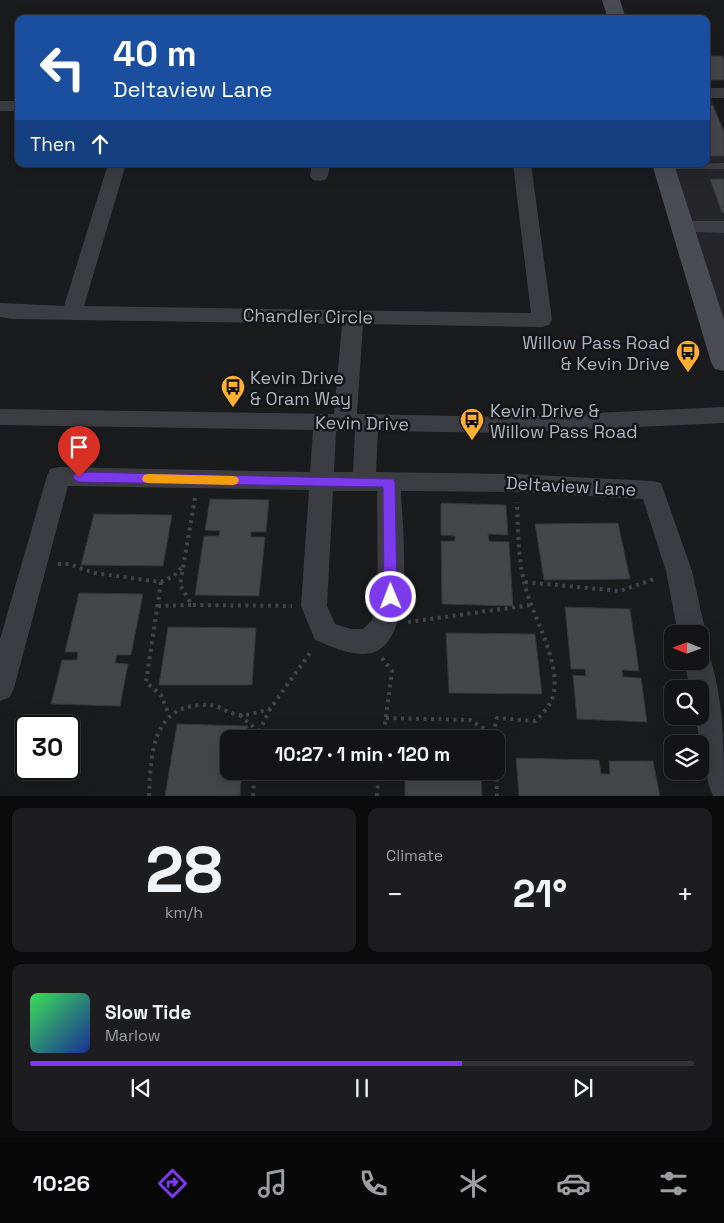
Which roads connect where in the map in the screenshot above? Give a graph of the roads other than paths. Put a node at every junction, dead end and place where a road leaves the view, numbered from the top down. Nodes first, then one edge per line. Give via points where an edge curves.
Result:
1 (611, 0) edge
2 (616, 15) edge
3 (710, 93) edge
4 (724, 93) edge
5 (0, 106) edge
6 (15, 106) edge
7 (710, 166) edge
8 (724, 166) edge
9 (115, 167) edge
10 (522, 167) edge
11 (664, 167) edge
12 (683, 227) junction
13 (724, 227) edge
14 (0, 310) edge
15 (72, 313) junction
16 (353, 317) junction
17 (720, 337) edge
18 (724, 362) edge
19 (724, 416) edge
20 (0, 417) edge
21 (346, 422) junction
22 (342, 482) junction
23 (389, 482) junction
24 (690, 625) edge
25 (700, 670) edge
26 (0, 688) edge
27 (724, 786) edge

1 - 2 main road
3 - 4 street
5 - 6 street
7 - 8 lane
9 - 15 street
10 - 16 street, Chandler Circle via 542,320
11 - 12 main road
12 - 13 street
12 - 17 main road
14 - 15 street, Chandler Circle
15 - 16 street, Chandler Circle
16 - 21 street
17 - 18 main road
19 - 21 street, Kevin Drive via 509,425
20 - 21 street, Kevin Drive
21 - 22 street
21 - 22 street
22 - 23 street, Deltaview Lane
22 - 23 street via 314,606 325,632 351,641 377,633 391,597
22 - 26 street, Deltaview Lane via 60,476
23 - 24 street, Deltaview Lane via 515,483 652,490 679,570
25 - 27 street

